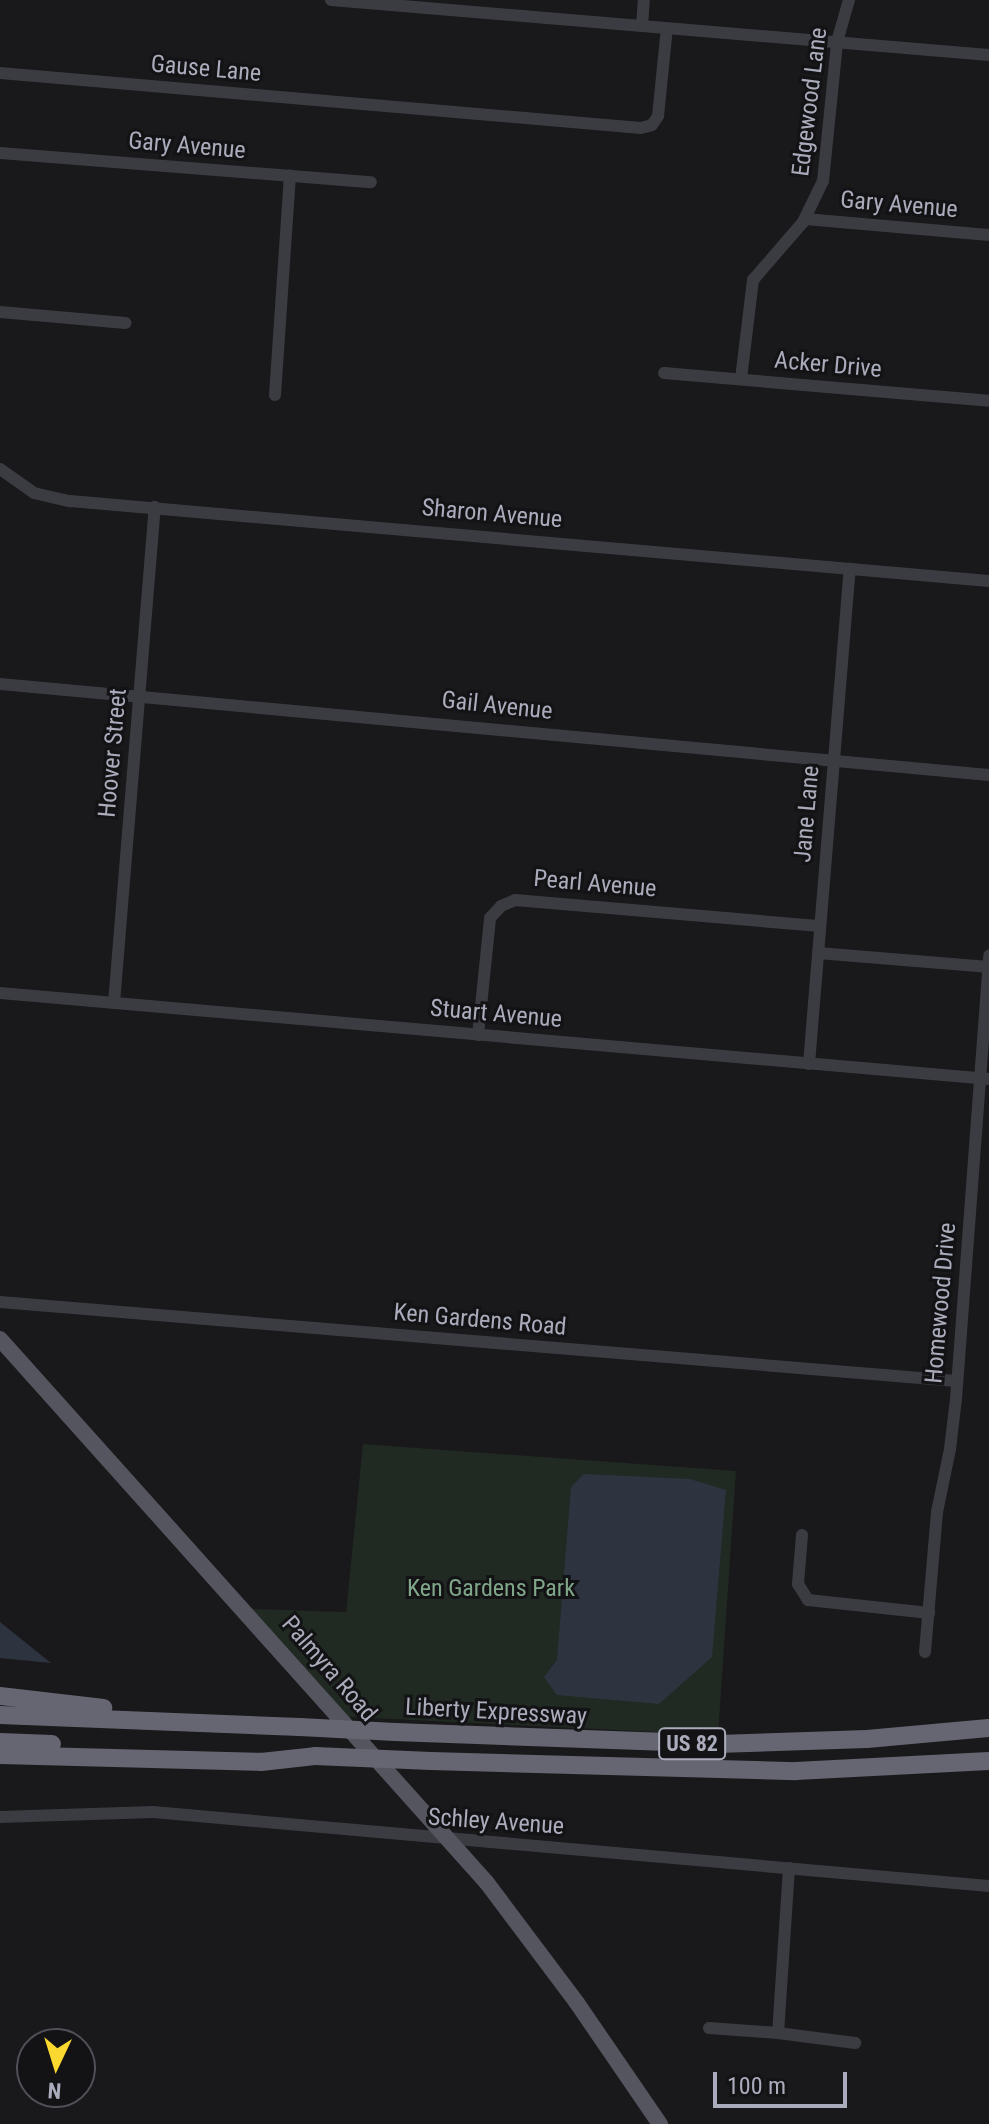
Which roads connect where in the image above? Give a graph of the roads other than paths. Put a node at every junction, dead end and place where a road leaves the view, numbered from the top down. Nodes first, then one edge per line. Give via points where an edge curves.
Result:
1 (331, 0) edge
2 (644, 0) edge
3 (849, 0) edge
4 (642, 26) junction
5 (667, 28) junction
6 (837, 42) junction
7 (989, 55) edge
8 (0, 73) edge
9 (0, 153) edge
10 (290, 176) junction
11 (371, 182) dead end
12 (805, 219) junction
13 (989, 235) edge
14 (0, 312) edge
15 (126, 323) dead end
16 (664, 373) dead end
17 (741, 379) junction
18 (275, 395) dead end
19 (989, 401) edge
20 (0, 469) edge
21 (155, 507) junction
22 (850, 569) junction
23 (989, 581) edge
24 (0, 684) edge
25 (139, 697) junction
26 (834, 762) junction
27 (989, 775) edge
28 (820, 926) junction
29 (818, 953) junction
30 (989, 963) edge
31 (0, 993) edge
32 (114, 1003) junction
33 (478, 1035) junction
34 (809, 1064) junction
35 (984, 1079) edge
36 (0, 1302) edge
37 (0, 1339) edge
38 (957, 1381) junction
39 (802, 1535) dead end
40 (929, 1613) junction
41 (925, 1652) dead end
42 (0, 1696) edge
43 (69, 1711) junction
44 (0, 1715) edge
45 (989, 1728) edge
46 (0, 1742) edge
47 (77, 1751) junction
48 (0, 1755) edge
49 (989, 1761) edge
50 (0, 1817) edge
51 (448, 1840) junction
52 (789, 1868) junction
53 (989, 1886) edge
54 (709, 2028) dead end
55 (778, 2033) junction
56 (855, 2043) dead end
57 (660, 2124) edge

1 - 4 street
2 - 4 street
3 - 6 street, Edgewood Lane
4 - 5 street
5 - 6 street
5 - 8 street, Gause Lane via 658,116 641,128
6 - 7 street
6 - 12 street, Edgewood Lane via 823,181
9 - 10 street, Gary Avenue
10 - 11 street, Gary Avenue
10 - 18 street
12 - 13 street, Gary Avenue
12 - 17 street, Edgewood Lane via 753,280
14 - 15 street
16 - 17 street, Acker Drive
17 - 19 street, Acker Drive
20 - 21 street, Sharon Avenue via 44,496
21 - 22 street, Sharon Avenue
21 - 25 street, Hoover Street
22 - 23 street, Sharon Avenue
22 - 26 street, Jane Lane
24 - 25 street, Gail Avenue
25 - 26 street, Gail Avenue
25 - 32 street, Hoover Street
26 - 27 street, Gail Avenue
26 - 28 street, Jane Lane
28 - 29 street, Jane Lane
28 - 33 street, Pearl Avenue via 515,900 490,918
29 - 30 street
29 - 34 street, Jane Lane
30 - 35 street, Homewood Drive
31 - 32 street, Stuart Avenue
32 - 33 street, Stuart Avenue
33 - 34 street, Stuart Avenue
34 - 35 street, Stuart Avenue
35 - 38 street, Homewood Drive
36 - 38 street, Ken Gardens Road
37 - 51 main road, Palmyra Road
38 - 40 street, Homewood Drive via 937,1512
39 - 40 street via 798,1584 808,1600
40 - 41 street, Homewood Drive
42 - 43 highway
43 - 44 highway
43 - 45 highway, Liberty Expressway / US 82, bridge via 395,1732 717,1744
46 - 47 highway
47 - 48 highway
47 - 49 highway, Liberty Expressway / US 82, bridge via 780,1771
50 - 51 street, Schley Avenue via 153,1812
51 - 52 street, Schley Avenue
51 - 57 main road, Palmyra Road via 577,2003
52 - 53 street, Schley Avenue
52 - 55 street
54 - 55 street
55 - 56 street

